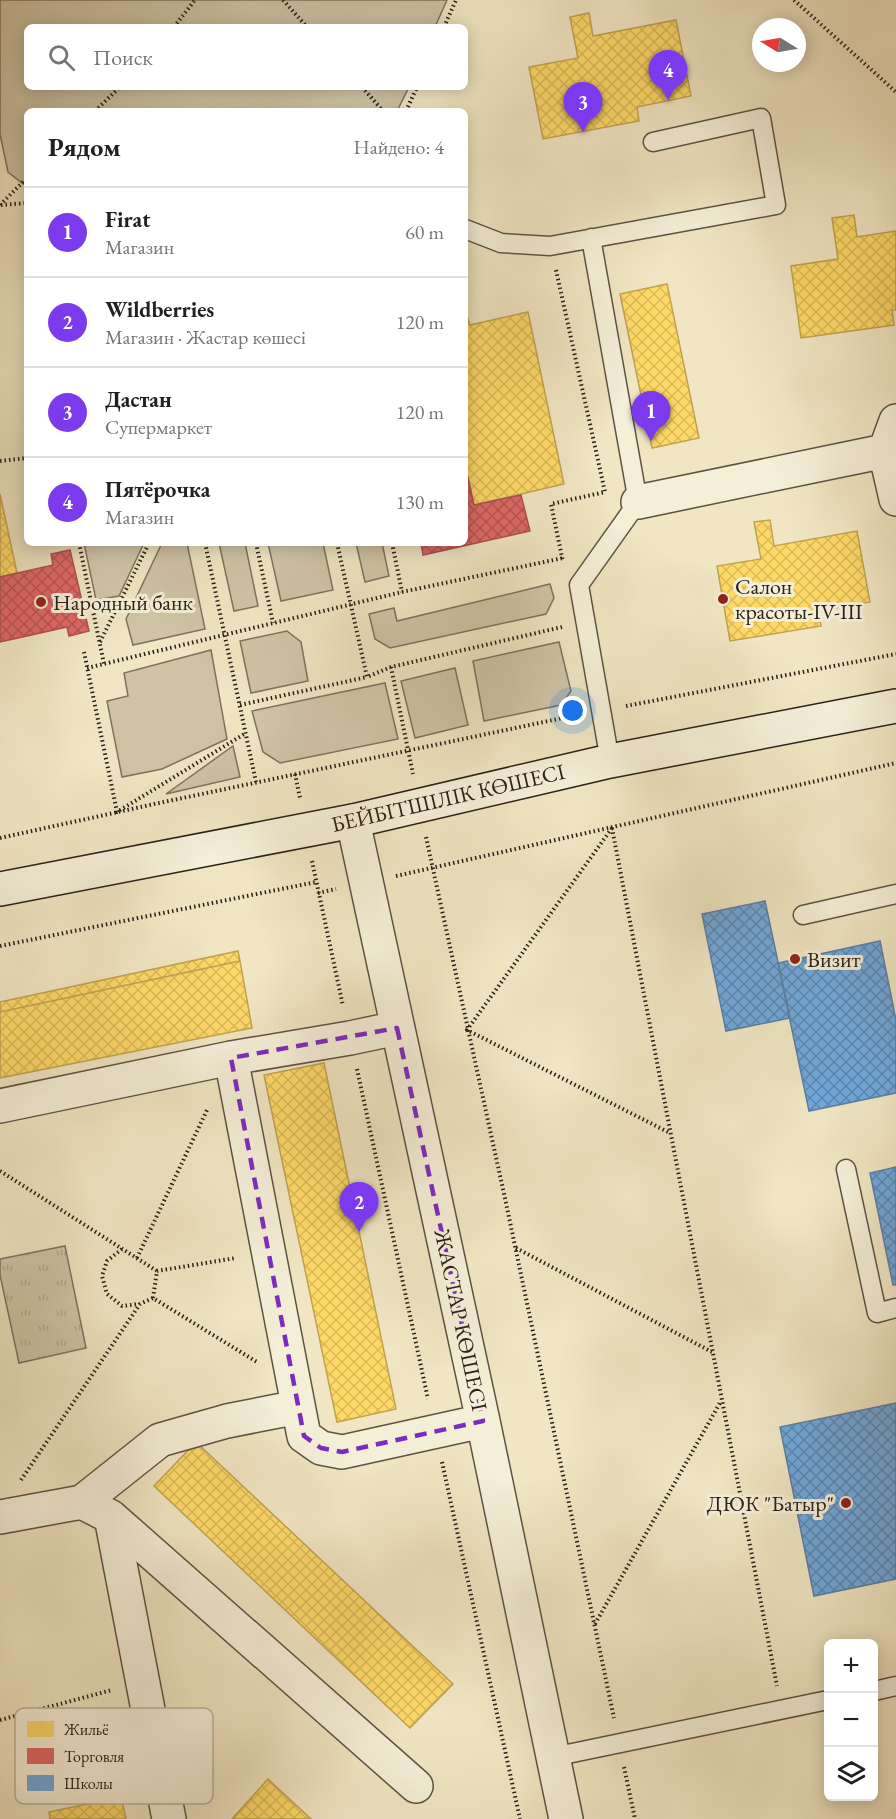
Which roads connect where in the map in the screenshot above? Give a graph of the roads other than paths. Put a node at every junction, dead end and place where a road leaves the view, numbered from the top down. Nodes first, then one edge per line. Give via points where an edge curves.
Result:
1 (653, 142) dead end
2 (468, 230) edge
3 (591, 238) junction
4 (891, 436) edge
5 (896, 499) edge
6 (638, 502) junction
7 (896, 706) edge
8 (610, 761) junction
9 (353, 821) junction
10 (0, 889) edge
11 (896, 894) edge
12 (803, 915) dead end
13 (397, 1028) junction
14 (231, 1058) junction
15 (0, 1106) edge
16 (846, 1169) dead end
17 (896, 1308) edge
18 (296, 1396) junction
19 (483, 1421) junction
20 (82, 1502) junction
21 (0, 1517) edge
22 (111, 1517) junction
23 (896, 1686) edge
24 (878, 1690) edge
25 (824, 1701) edge
26 (148, 1708) edge
27 (553, 1757) junction
28 (416, 1786) dead end
29 (166, 1804) edge
30 (169, 1819) edge
31 (566, 1819) edge

1 - 3 lane via 761,118 776,205
2 - 3 lane via 501,243 550,246
3 - 6 lane
4 - 5 street
4 - 6 street
6 - 8 lane via 579,585
7 - 8 street, БЕЙБІТШІЛІК КӨШЕСІ
8 - 9 street, БЕЙБІТШІЛІК КӨШЕСІ
9 - 10 street, БЕЙБІТШІЛІК КӨШЕСІ
9 - 13 street, ЖАСТАР КӨШЕСІ
11 - 12 lane
13 - 14 street
13 - 19 street, ЖАСТАР КӨШЕСІ
14 - 15 street
14 - 18 street
16 - 17 lane via 877,1312
18 - 19 street via 304,1436 321,1448 342,1452
18 - 20 street via 160,1440
19 - 27 street, ЖАСТАР КӨШЕСІ
20 - 21 street
20 - 22 street
22 - 26 street
22 - 28 street
23 - 24 lane
25 - 27 lane
27 - 31 street, ЖАСТАР КӨШЕСІ
29 - 30 street

